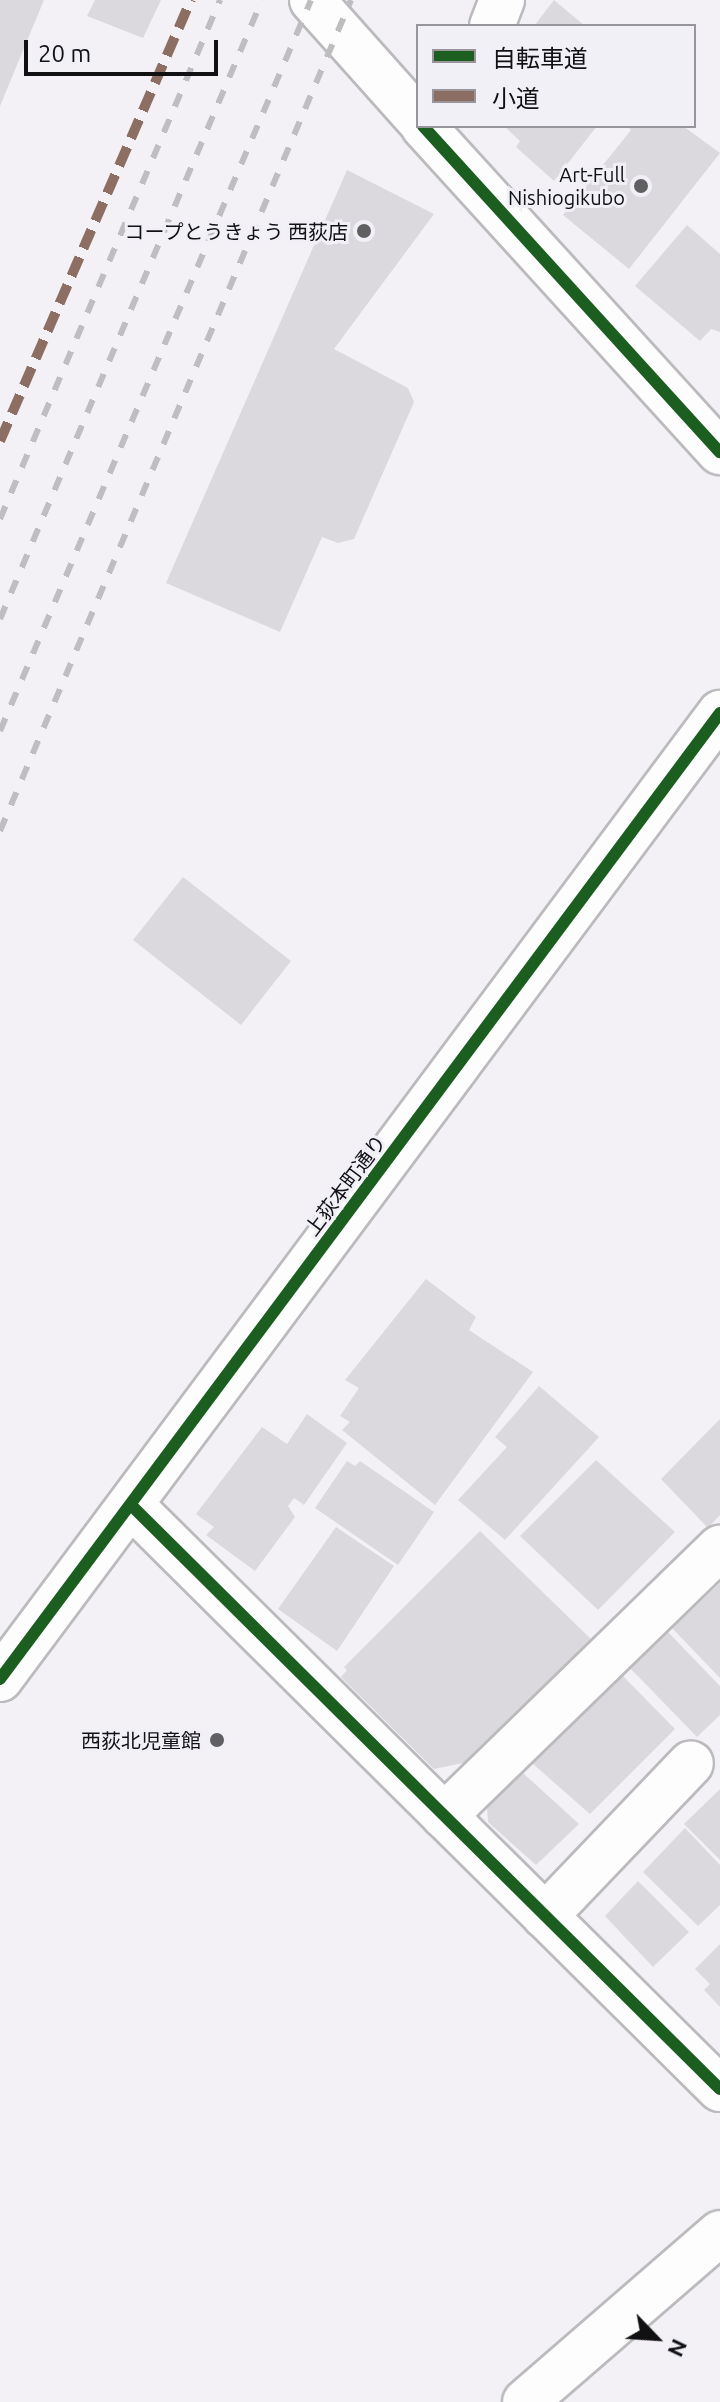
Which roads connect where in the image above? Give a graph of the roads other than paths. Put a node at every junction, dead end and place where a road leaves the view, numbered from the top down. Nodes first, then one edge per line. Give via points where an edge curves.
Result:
1 (312, 0) edge
2 (502, 0) edge
3 (493, 24) edge
4 (416, 112) edge
5 (433, 130) edge
6 (720, 452) edge
7 (720, 713) edge
8 (132, 1506) junction
9 (720, 1548) edge
10 (0, 1679) edge
11 (691, 1763) dead end
12 (444, 1816) junction
13 (545, 1916) junction
14 (720, 2089) edge
15 (720, 2233) edge
16 (525, 2402) edge

1 - 4 street
2 - 3 street
5 - 6 street
7 - 8 street, 上荻本町通り
8 - 10 street, 上荻本町通り
8 - 12 street
9 - 12 street
11 - 13 street
12 - 13 street
13 - 14 street
15 - 16 street

